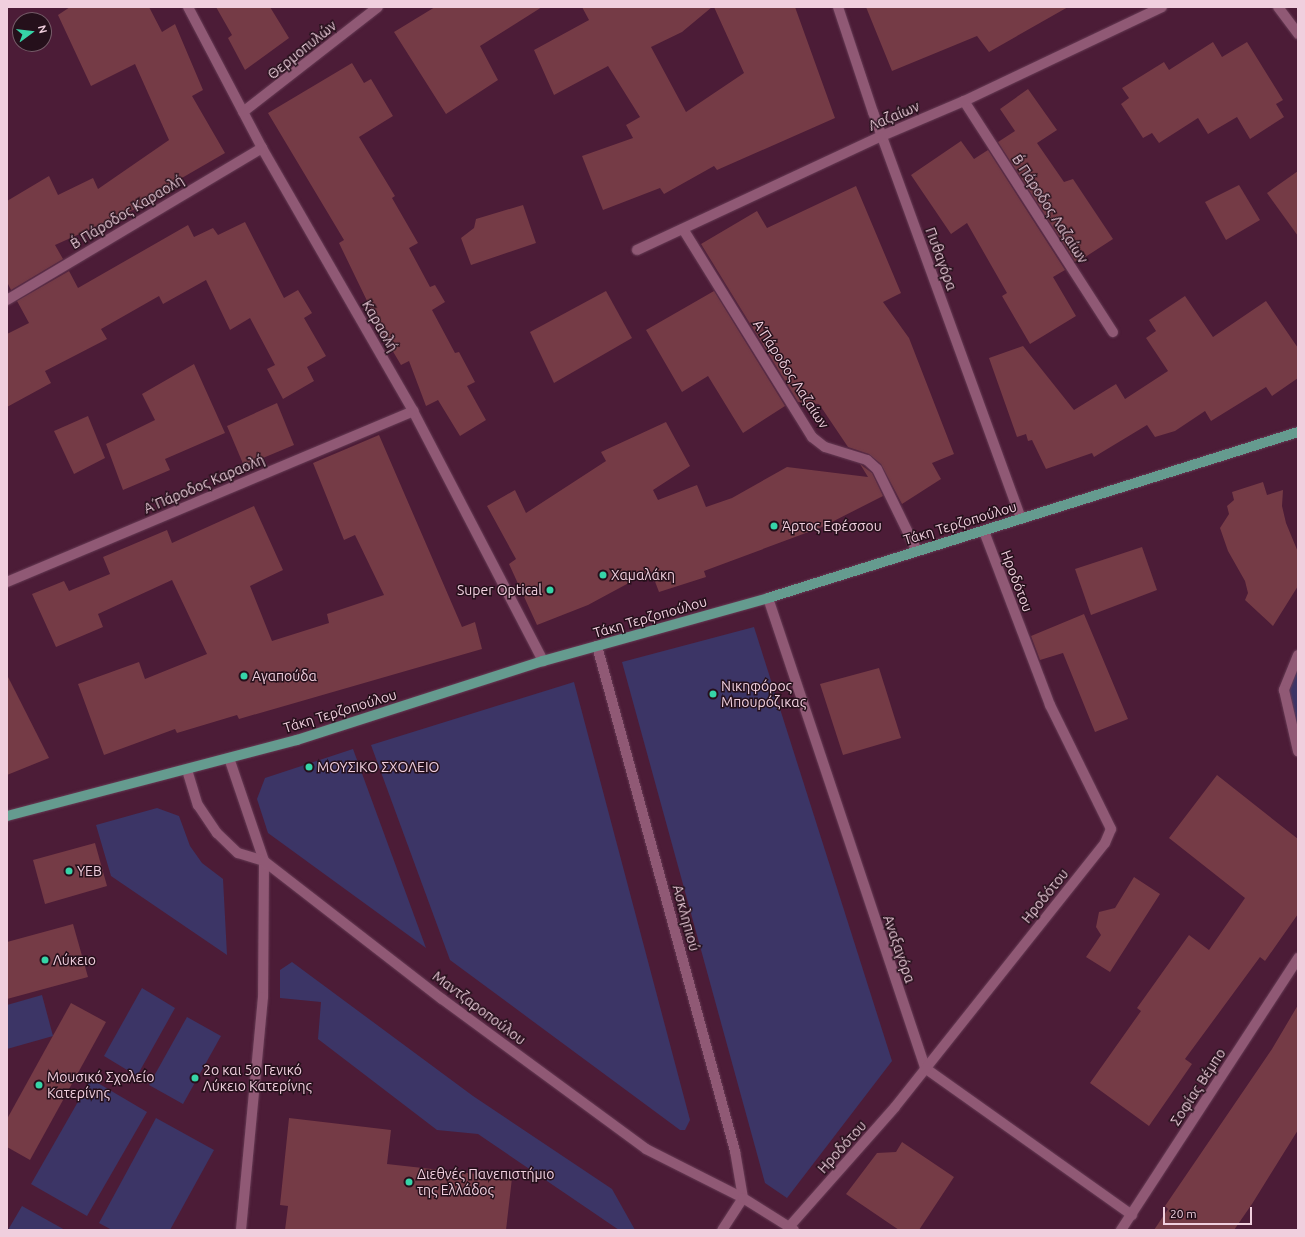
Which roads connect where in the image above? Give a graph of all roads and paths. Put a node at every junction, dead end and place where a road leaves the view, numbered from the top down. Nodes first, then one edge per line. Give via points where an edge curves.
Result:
1 (188, 7) edge
2 (378, 7) edge
3 (838, 7) edge
4 (1162, 7) edge
5 (1278, 7) edge
6 (1298, 34) edge
7 (964, 101) junction
8 (243, 112) junction
9 (882, 136) junction
10 (262, 148) junction
11 (683, 229) junction
12 (637, 250) dead end
13 (7, 300) edge
14 (1113, 332) dead end
15 (413, 411) junction
16 (1298, 432) edge
17 (1022, 519) junction
18 (984, 531) junction
19 (917, 551) junction
20 (7, 582) edge
21 (768, 598) junction
22 (596, 646) junction
23 (1298, 655) edge
24 (543, 661) junction
25 (1298, 751) edge
26 (229, 758) junction
27 (187, 770) junction
28 (7, 816) edge
29 (264, 861) junction
30 (1298, 958) edge
31 (925, 1068) junction
32 (743, 1198) junction
33 (1132, 1214) junction
34 (792, 1228) edge
35 (241, 1230) edge
36 (722, 1230) edge
37 (1121, 1230) edge

1 - 8 street, Καραολή
2 - 8 street, Θερμοπυλών
3 - 9 street, Πυθαγόρα
4 - 7 street, Λαζαίων
5 - 6 street
7 - 9 street, Λαζαίων
7 - 14 street, Β΄ Πάροδος Λαζαίων
8 - 10 street, Καραολή
9 - 11 street, Λαζαίων
9 - 17 street, Πυθαγόρα
10 - 13 street, Β΄ Πάροδος Καραολή
10 - 15 street, Καραολή
11 - 12 street, Λαζαίων
11 - 19 street, Α΄ Πάροδος Λαζαίων via 812,437 825,447 867,460 876,469
15 - 20 street, Α΄ Πάροδος Καραολή
15 - 24 street, Καραολή
16 - 17 main road, Τάκη Τερζοπούλου
17 - 18 main road, Τάκη Τερζοπούλου
18 - 19 main road, Τάκη Τερζοπούλου
18 - 31 street, Ηροδότου via 1050,704 1111,829 1105,843
19 - 21 main road, Τάκη Τερζοπούλου
21 - 22 main road, Τάκη Τερζοπούλου
21 - 31 street, Αναξαγόρα
22 - 24 main road, Τάκη Τερζοπούλου
22 - 32 street, Ασκληπιού via 735,1151
23 - 25 street via 1284,690
24 - 26 main road, Τάκη Τερζοπούλου via 297,740
26 - 27 main road, Τάκη Τερζοπούλου
26 - 29 street
27 - 28 main road, Τάκη Τερζοπούλου
27 - 29 street, Μαντζαροπούλου via 198,805 217,833 238,853
29 - 32 street, Μαντζαροπούλου via 442,999 646,1149
29 - 35 street via 263,997
30 - 33 street, Σοφίας Βέμπο
31 - 33 street
31 - 34 street, Ηροδότου
32 - 34 street, Μαντζαροπούλου
32 - 36 street
33 - 37 street, Σοφίας Βέμπο

